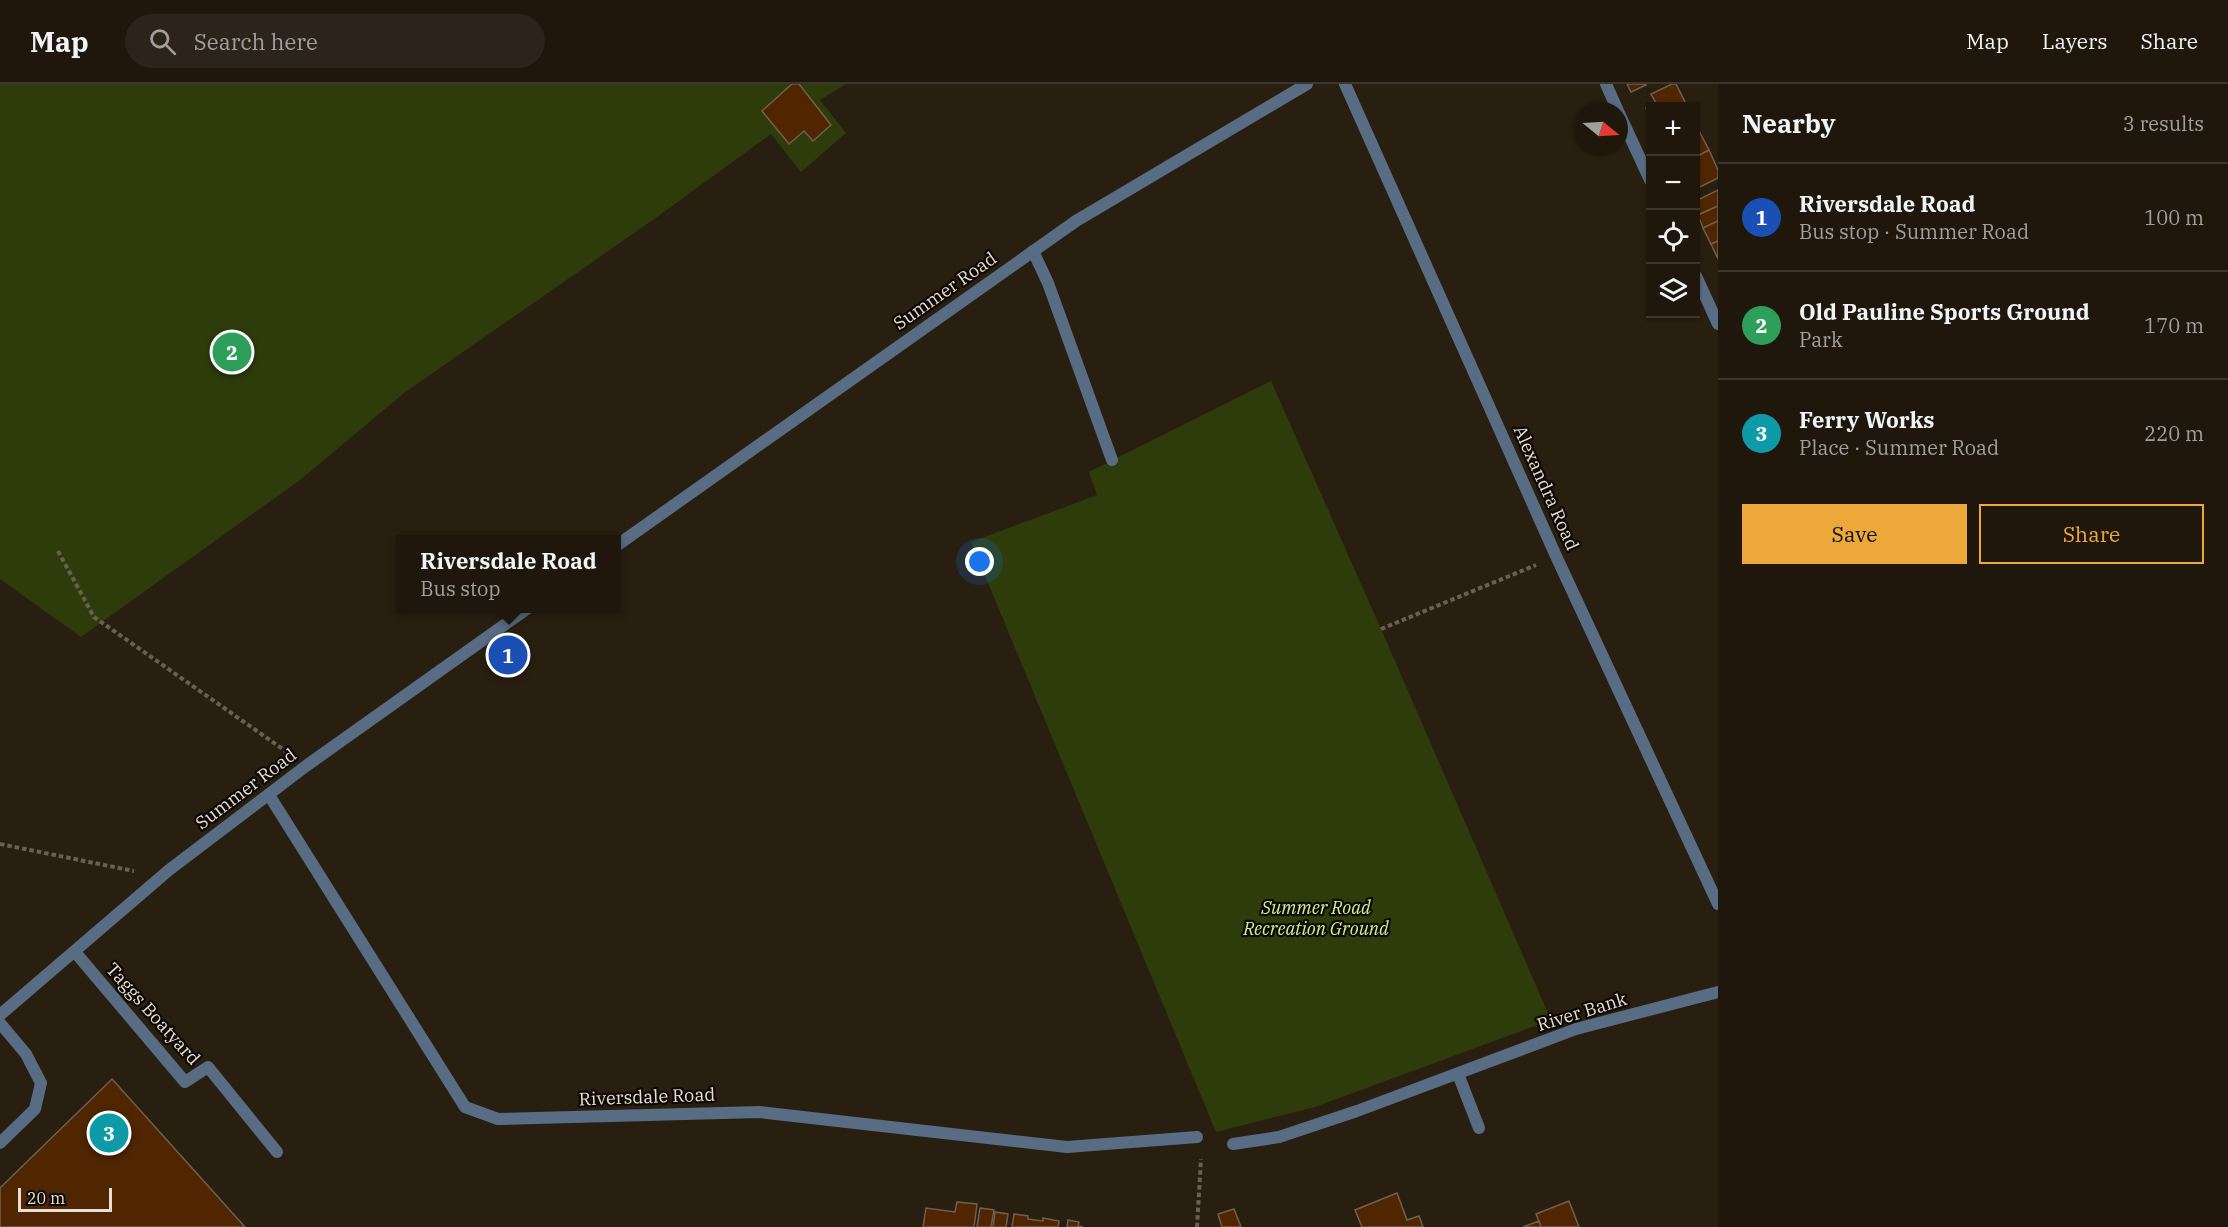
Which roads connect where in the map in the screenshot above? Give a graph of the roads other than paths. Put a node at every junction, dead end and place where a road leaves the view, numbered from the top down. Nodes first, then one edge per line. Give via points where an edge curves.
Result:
1 (1307, 84) edge
2 (1345, 84) edge
3 (1606, 84) edge
4 (1614, 102) edge
5 (1628, 132) edge
6 (1646, 171) edge
7 (1033, 251) junction
8 (1700, 286) edge
9 (1718, 324) edge
10 (1112, 460) dead end
11 (621, 542) edge
12 (522, 613) edge
13 (269, 795) junction
14 (1718, 904) edge
15 (75, 952) junction
16 (1718, 992) edge
17 (0, 1015) edge
18 (0, 1023) edge
19 (1458, 1074) junction
20 (1479, 1128) dead end
21 (1197, 1137) road end
22 (0, 1143) edge
23 (1233, 1144) dead end
24 (277, 1152) dead end

1 - 7 street, Summer Road via 1076,221
2 - 14 street, Alexandra Road via 1556,556
3 - 4 street
5 - 6 street
7 - 10 street
7 - 11 street, Summer Road
8 - 9 street
12 - 13 street, Summer Road
13 - 15 street, Summer Road via 148,887
13 - 21 street, Riversdale Road via 465,1107 498,1119 759,1112 1067,1147
15 - 17 street, Summer Road
15 - 24 street, Taggs Boatyard via 185,1082 208,1067
16 - 19 street, River Bank via 1576,1029
18 - 22 street via 26,1054 41,1083 35,1109
19 - 20 street
19 - 23 street, River Bank via 1280,1137

